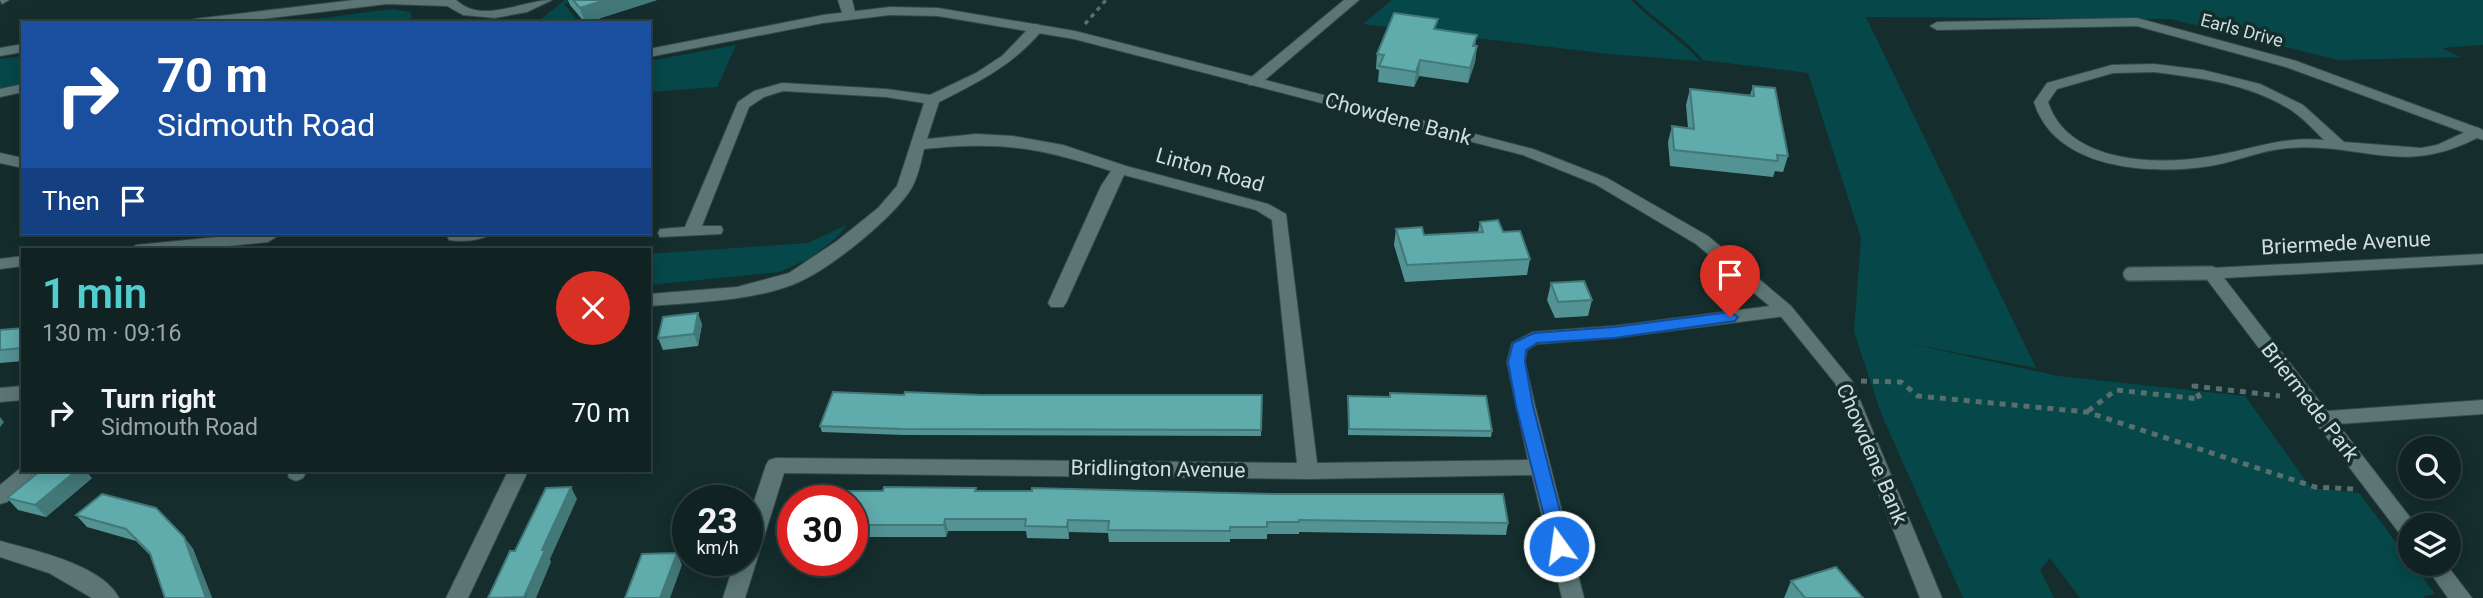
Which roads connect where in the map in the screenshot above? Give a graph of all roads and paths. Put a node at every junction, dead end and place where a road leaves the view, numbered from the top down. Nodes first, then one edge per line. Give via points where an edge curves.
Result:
1 (386, 0) edge
2 (845, 0) edge
3 (1106, 0) edge
4 (1352, 0) edge
5 (541, 2) edge
6 (451, 4) edge
7 (849, 16) junction
8 (211, 21) edge
9 (481, 21) edge
10 (526, 21) edge
11 (1937, 26) dead end
12 (1037, 28) junction
13 (1075, 35) junction
14 (21, 48) edge
15 (0, 52) edge
16 (651, 53) edge
17 (1254, 82) junction
18 (21, 88) edge
19 (0, 93) edge
20 (932, 100) junction
21 (2479, 133) edge
22 (2338, 144) junction
23 (917, 145) junction
24 (0, 158) edge
25 (21, 163) edge
26 (1120, 169) junction
27 (715, 230) dead end
28 (691, 232) junction
29 (666, 233) dead end
30 (454, 236) dead end
31 (267, 240) edge
32 (485, 241) edge
33 (162, 248) edge
34 (2483, 259) edge
35 (21, 261) edge
36 (0, 264) edge
37 (2211, 273) junction
38 (2130, 274) dead end
39 (651, 300) edge
40 (1056, 303) dead end
41 (1785, 310) junction
42 (1843, 381) junction
43 (21, 393) edge
44 (0, 395) edge
45 (2307, 398) junction
46 (2483, 407) edge
47 (2087, 412) junction
48 (2322, 418) junction
49 (1539, 467) junction
50 (1308, 471) junction
51 (29, 472) edge
52 (518, 472) edge
53 (2377, 490) junction
54 (0, 496) edge
55 (763, 507) edge
56 (2398, 517) edge
57 (0, 549) edge
58 (741, 576) edge
59 (2444, 576) edge
60 (108, 598) edge
61 (457, 598) edge
62 (734, 598) edge
63 (1573, 598) edge
64 (1931, 598) edge
65 (2461, 598) edge

1 - 6 street
1 - 8 street
2 - 7 street
3 - 13 path
4 - 17 street
5 - 6 street via 478,14
5 - 10 street
6 - 9 street
7 - 12 street, Chowdene Bank via 937,12
7 - 16 street, Chowdene Bank
11 - 21 street, Earls Drive via 2137,22 2291,64
12 - 13 street, Chowdene Bank
12 - 20 street via 1007,59
13 - 17 street, Chowdene Bank
14 - 15 street
17 - 41 street, Chowdene Bank via 1528,152 1601,181 1702,240
18 - 19 street
20 - 23 street
20 - 28 street via 782,87 759,94 743,105
21 - 22 street via 2423,153
22 - 22 street via 2286,144 2208,161 2132,162 2093,154 2066,139 2048,121 2041,102 2052,86 2112,69 2203,74 2255,87 2298,108
23 - 26 street, Linton Road via 976,139 1013,141 1063,150
23 - 39 street via 905,187 884,211 794,277 737,293
24 - 25 street
26 - 40 street
26 - 50 street, Linton Road via 1262,207 1280,218
27 - 28 street
28 - 29 street
30 - 32 street
31 - 33 street
34 - 37 street, Briermede Avenue
35 - 36 street
37 - 38 lane
37 - 45 street, Briermede Park
41 - 42 street, Chowdene Bank
41 - 49 street via 1534,338 1518,347 1516,362
42 - 47 path via 1901,382 1919,396
42 - 64 street, Chowdene Bank
43 - 44 street
45 - 47 path via 2194,386 2200,399 2116,390
45 - 48 street, Briermede Park
46 - 48 street
47 - 53 path via 2315,487
48 - 53 street, Briermede Park
49 - 50 street, Bridlington Avenue
49 - 63 street
50 - 55 street, Bridlington Avenue via 776,465
51 - 54 street
52 - 61 street
53 - 56 street, Briermede Park
57 - 60 street via 85,578
58 - 62 street
59 - 65 street

